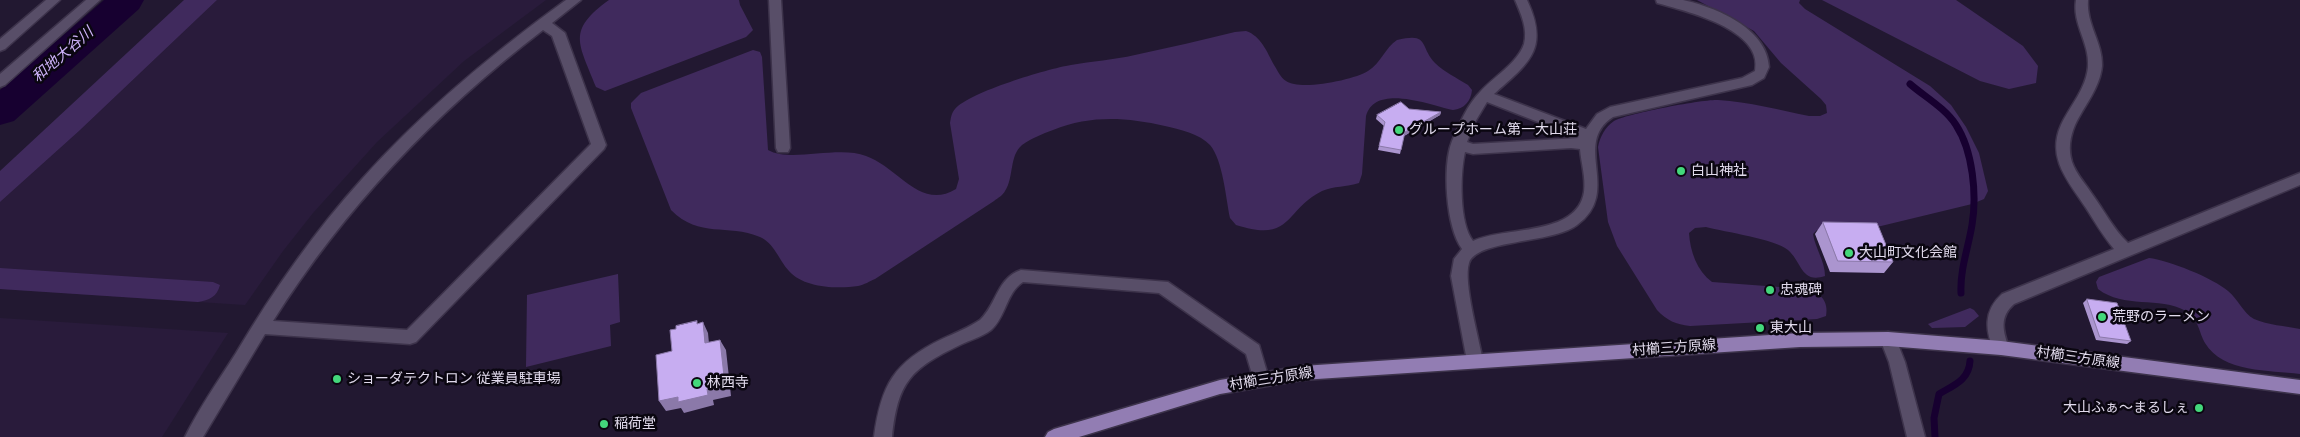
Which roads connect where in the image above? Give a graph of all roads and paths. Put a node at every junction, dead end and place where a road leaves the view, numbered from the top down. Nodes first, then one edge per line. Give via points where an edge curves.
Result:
1 (54, 0) edge
2 (94, 0) edge
3 (575, 0) edge
4 (775, 0) edge
5 (1521, 0) edge
6 (1662, 0) edge
7 (2082, 0) edge
8 (542, 23) junction
9 (0, 46) edge
10 (0, 82) edge
11 (1484, 96) junction
12 (1587, 140) junction
13 (1458, 144) junction
14 (783, 148) dead end
15 (2300, 179) edge
16 (1470, 248) junction
17 (2126, 251) junction
18 (261, 327) junction
19 (1888, 340) junction
20 (2000, 348) junction
21 (1475, 361) junction
22 (1261, 379) junction
23 (2300, 387) edge
24 (194, 437) edge
25 (883, 437) edge
26 (1054, 437) edge
27 (1916, 437) edge

1 - 9 street
2 - 10 street
3 - 8 street
4 - 14 street
5 - 11 street via 1532,23 1531,47 1525,57
6 - 12 street via 1701,10 1746,35 1762,61 1759,75 1743,83 1611,111 1599,120
7 - 17 street via 2080,18 2091,44 2095,68 2064,134 2062,148 2065,164 2075,181 2112,238
8 - 18 street via 462,87 398,148 337,217
8 - 18 street via 558,33 599,145 410,337
11 - 12 street
11 - 13 street
12 - 13 street via 1473,149
12 - 16 street via 1591,192 1580,215 1569,224 1540,235 1480,242
13 - 16 street via 1454,160 1454,188 1460,237
15 - 17 street
16 - 21 street via 1462,256 1459,276
17 - 20 street via 2008,299 1996,312 1994,321
18 - 24 street
19 - 20 main road, 村櫛三方原線
19 - 21 main road, 村櫛三方原線 via 1800,340
19 - 27 street via 1897,362
20 - 23 main road, 村櫛三方原線
21 - 22 main road, 村櫛三方原線 via 1343,369
22 - 25 street via 1253,350 1162,287 1021,276 1011,282 994,315 983,327 932,351 905,370 888,398
22 - 26 main road, 村櫛三方原線 via 1180,398

